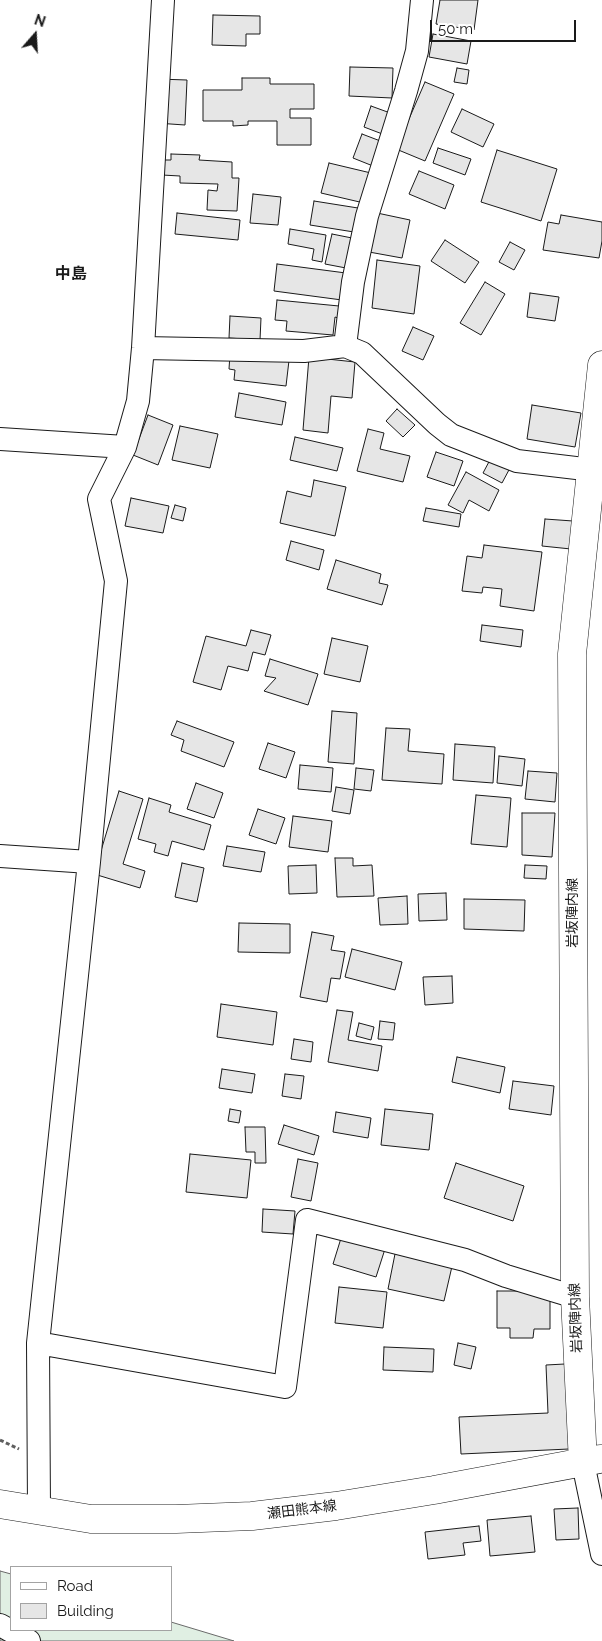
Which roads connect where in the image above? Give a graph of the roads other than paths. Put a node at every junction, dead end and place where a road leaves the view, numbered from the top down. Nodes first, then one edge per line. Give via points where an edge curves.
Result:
1 (163, 0) edge
2 (422, 0) edge
3 (345, 346) junction
4 (143, 348) junction
5 (602, 365) edge
6 (0, 440) edge
7 (125, 447) junction
8 (596, 470) edge
9 (0, 856) edge
10 (89, 862) junction
11 (575, 1297) junction
12 (38, 1343) junction
13 (593, 1460) edge
14 (0, 1504) edge
15 (39, 1510) junction
16 (602, 1554) edge
17 (11, 1631) edge
18 (29, 1641) edge

1 - 4 street
2 - 3 street via 417,51 367,216 353,282
3 - 4 street via 304,351
3 - 8 street via 362,352 451,435 518,461
4 - 7 street via 138,401
5 - 8 main road, 岩坂陣内線
6 - 7 street
7 - 10 street via 100,499 116,581
8 - 11 main road, 岩坂陣内線 via 572,654
9 - 10 street
10 - 12 street
11 - 12 street via 465,1260 307,1220 285,1387
11 - 13 main road, 岩坂陣内線
12 - 15 street
13 - 15 main road, 瀬田熊本線 via 346,1504 252,1516 91,1519
13 - 16 street
14 - 15 main road, 瀬田熊本線
17 - 18 street

